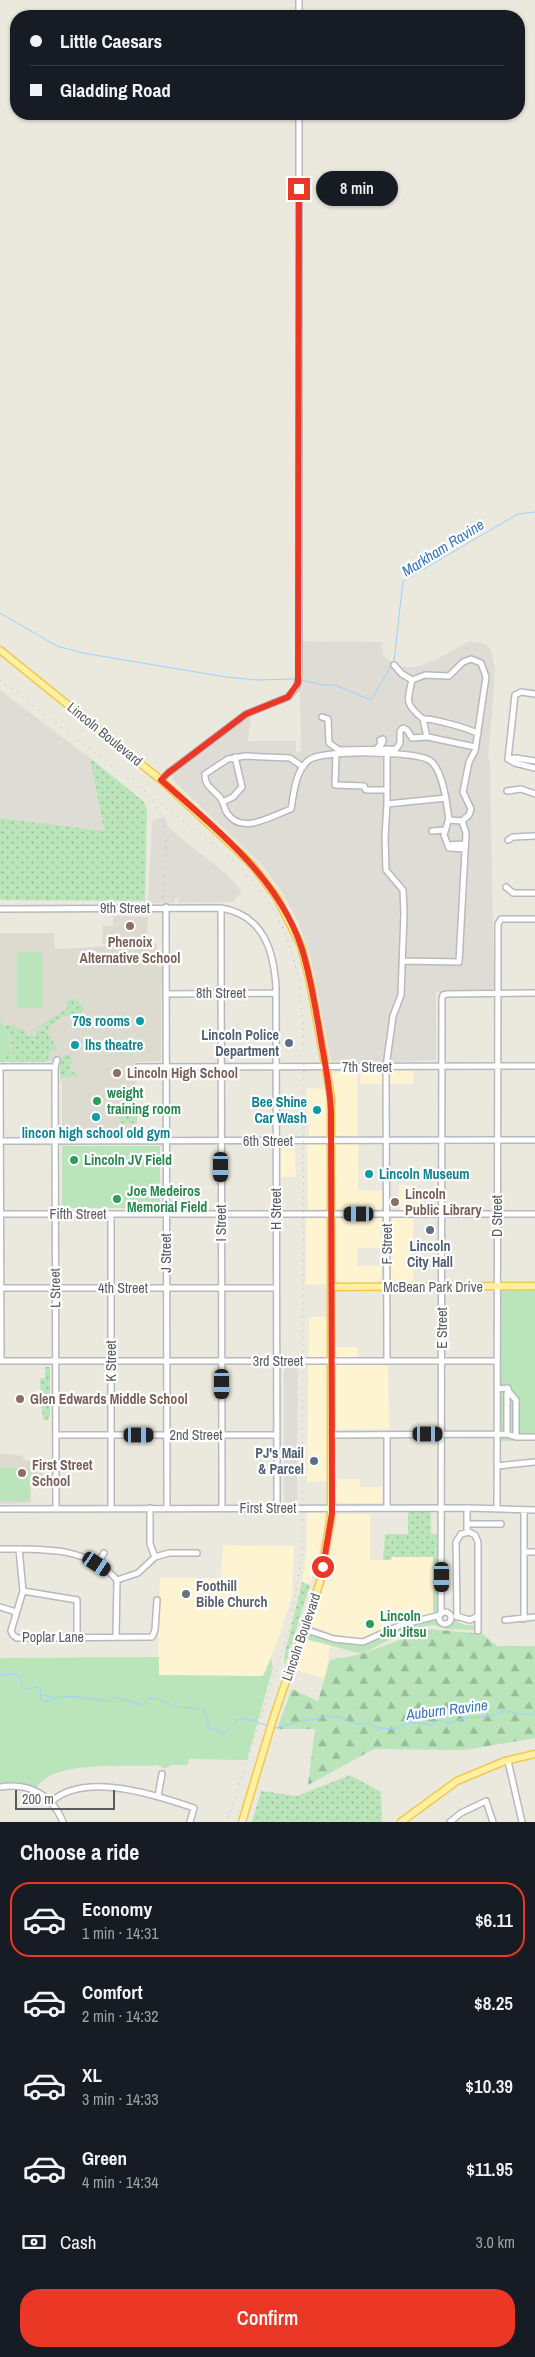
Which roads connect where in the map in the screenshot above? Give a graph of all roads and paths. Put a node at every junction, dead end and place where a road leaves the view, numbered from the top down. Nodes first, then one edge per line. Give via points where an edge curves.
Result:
1 (299, 120) edge
2 (0, 650) edge
3 (394, 665) dead end
4 (412, 680) junction
5 (535, 694) edge
6 (322, 717) dead end
7 (423, 720) junction
8 (478, 734) junction
9 (428, 737) junction
10 (476, 748) junction
11 (339, 752) junction
12 (387, 754) junction
13 (235, 757) junction
14 (508, 760) junction
15 (535, 761) edge
16 (303, 767) junction
17 (535, 768) edge
18 (161, 780) junction
19 (387, 790) junction
20 (507, 792) dead end
21 (535, 794) edge
22 (446, 798) junction
23 (223, 802) junction
24 (387, 804) junction
25 (449, 818) junction
26 (462, 822) junction
27 (445, 830) junction
28 (432, 831) dead end
29 (535, 836) edge
30 (508, 840) dead end
31 (465, 846) junction
32 (506, 887) dead end
33 (535, 893) edge
34 (166, 908) junction
35 (221, 908) junction
36 (0, 909) edge
37 (249, 918) joint
38 (535, 919) edge
39 (402, 961) junction
40 (221, 993) junction
41 (276, 993) junction
42 (497, 993) junction
43 (535, 993) edge
44 (166, 994) junction
45 (57, 1060) dead end
46 (442, 1066) junction
47 (497, 1066) junction
48 (535, 1066) edge
49 (0, 1067) edge
50 (55, 1067) junction
51 (138, 1067) dead end
52 (166, 1067) junction
53 (221, 1067) junction
54 (276, 1067) junction
55 (326, 1067) junction
56 (386, 1067) junction
57 (56, 1140) junction
58 (166, 1140) junction
59 (331, 1140) junction
60 (387, 1140) junction
61 (442, 1140) junction
62 (497, 1140) junction
63 (535, 1140) edge
64 (0, 1141) edge
65 (221, 1141) junction
66 (276, 1141) junction
67 (0, 1214) edge
68 (56, 1214) junction
69 (110, 1214) junction
70 (166, 1214) junction
71 (221, 1214) junction
72 (276, 1214) junction
73 (331, 1214) junction
74 (387, 1214) junction
75 (442, 1214) junction
76 (497, 1214) junction
77 (535, 1214) edge
78 (497, 1286) junction
79 (535, 1286) edge
80 (331, 1287) junction
81 (387, 1287) junction
82 (442, 1287) junction
83 (0, 1288) edge
84 (56, 1288) junction
85 (111, 1288) junction
86 (166, 1288) junction
87 (221, 1288) junction
88 (276, 1288) junction
89 (0, 1361) edge
90 (56, 1361) junction
91 (111, 1361) junction
92 (166, 1361) junction
93 (222, 1361) junction
94 (276, 1361) junction
95 (332, 1361) junction
96 (387, 1361) junction
97 (442, 1361) junction
98 (497, 1361) junction
99 (497, 1388) junction
100 (509, 1392) junction
101 (442, 1434) junction
102 (497, 1434) junction
103 (507, 1434) junction
104 (56, 1435) junction
105 (111, 1435) junction
106 (166, 1435) junction
107 (222, 1435) junction
108 (277, 1435) junction
109 (332, 1435) junction
110 (387, 1435) junction
111 (516, 1437) junction
112 (535, 1437) edge
113 (535, 1462) edge
114 (497, 1466) junction
115 (56, 1508) junction
116 (111, 1508) junction
117 (150, 1508) junction
118 (166, 1508) junction
119 (222, 1508) junction
120 (277, 1508) junction
121 (332, 1508) junction
122 (387, 1508) junction
123 (442, 1508) junction
124 (467, 1508) junction
125 (496, 1508) junction
126 (0, 1509) edge
127 (524, 1510) junction
128 (535, 1510) edge
129 (467, 1524) junction
130 (501, 1524) dead end
131 (467, 1532) junction
132 (0, 1549) edge
133 (19, 1549) junction
134 (104, 1552) dead end
135 (524, 1552) junction
136 (535, 1552) edge
137 (197, 1553) dead end
138 (155, 1557) junction
139 (97, 1564) junction
140 (117, 1580) junction
141 (22, 1591) junction
142 (157, 1600) dead end
143 (442, 1602) junction
144 (0, 1607) edge
145 (16, 1612) junction
146 (449, 1616) junction
147 (478, 1616) junction
148 (440, 1617) junction
149 (457, 1617) junction
150 (535, 1617) edge
151 (524, 1619) junction
152 (505, 1620) dead end
153 (304, 1629) junction
154 (478, 1631) dead end
155 (77, 1637) junction
156 (116, 1637) junction
157 (535, 1754) edge
158 (508, 1761) junction
159 (162, 1774) dead end
160 (0, 1787) edge
161 (158, 1796) junction
162 (51, 1802) junction
163 (407, 1819) edge
164 (63, 1822) edge
165 (190, 1822) edge
166 (242, 1822) edge
167 (450, 1822) edge
168 (494, 1822) edge
169 (522, 1822) edge

1 - 18 street via 299,676 296,688 288,697 246,714
2 - 18 main road, Lincoln Boulevard
3 - 4 street
4 - 7 street via 409,706
4 - 8 street via 425,675 449,676 467,660 481,663 486,677
5 - 14 street via 521,692 515,695
6 - 11 street via 328,719 329,744
7 - 8 street via 471,729
7 - 9 street
8 - 10 street
9 - 10 street
9 - 11 street via 412,738 403,728 400,731 401,741 393,749 379,746
10 - 26 street via 468,762 463,794 471,809
11 - 12 street
11 - 16 street via 315,756
11 - 19 street via 336,755 335,785
12 - 19 street, F Street
12 - 22 street via 414,755 430,760 439,774
13 - 16 street via 290,758
13 - 23 street via 241,784
13 - 23 street via 206,774 207,785
14 - 15 street
14 - 17 street
16 - 23 street via 291,809 253,823 232,819
18 - 55 main road, Lincoln Boulevard via 254,866 285,911 306,964
19 - 24 street, F Street
20 - 21 street via 521,789
22 - 24 street
22 - 25 street
24 - 39 street, F Street via 386,870 403,890
25 - 26 street
25 - 27 street
26 - 31 street via 466,833
27 - 28 street
27 - 31 street via 449,844
29 - 30 street
31 - 39 street via 459,962
32 - 33 street via 513,893
34 - 35 street, 9th Street
34 - 36 street, 9th Street
34 - 44 street, J Street
35 - 37 street, 9th Street
35 - 40 street, I Street
37 - 41 street, H Street via 257,925 268,946
38 - 42 street, D Street via 501,919 498,924
39 - 56 street, F Street via 401,995 393,1016
40 - 41 street, 8th Street
40 - 44 street, 8th Street
40 - 53 street, I Street
41 - 54 street, H Street
42 - 43 street
42 - 46 street, E Street via 443,995
42 - 47 street, D Street
44 - 52 street, J Street
45 - 50 street, L Street
46 - 47 street, 7th Street
46 - 56 street, 7th Street
46 - 61 street, E Street
47 - 48 street, 7th Street
47 - 62 street, D Street
49 - 50 street
49 - 64 street
50 - 57 street, L Street
51 - 52 street, 7th Street
52 - 53 street, 7th Street
52 - 58 street, J Street
53 - 54 street, 7th Street
53 - 65 street, I Street
54 - 55 street, 7th Street
54 - 66 street, H Street
55 - 56 street, 7th Street
55 - 59 main road, Lincoln Boulevard via 331,1096
56 - 60 street, F Street
57 - 58 street, 6th Street
57 - 64 street, 6th Street
57 - 68 street, L Street
58 - 65 street, 6th Street
58 - 70 street, J Street
59 - 60 street, 6th Street
59 - 66 street, 6th Street
59 - 73 main road, Lincoln Boulevard
60 - 61 street, 6th Street
60 - 74 street, F Street
61 - 62 street, 6th Street
61 - 75 street, E Street
62 - 63 street, 6th Street
62 - 76 street, D Street
64 - 67 street
65 - 66 street, 6th Street
65 - 71 street, I Street
66 - 72 street, H Street
67 - 68 street, Fifth Street
67 - 83 street
68 - 69 street, Fifth Street
68 - 84 street, L Street
69 - 70 street, Fifth Street
69 - 85 street, K Street
70 - 71 street, Fifth Street
70 - 86 street, J Street
71 - 72 street, Fifth Street
71 - 87 street, I Street
72 - 73 street, Fifth Street
72 - 88 street, H Street
73 - 74 street, Fifth Street
73 - 80 main road, Lincoln Boulevard
74 - 75 street, Fifth Street
74 - 81 street, F Street
75 - 76 street, Fifth Street
75 - 82 street, E Street
76 - 77 street, Fifth Street
76 - 78 street, D Street
78 - 79 main road, McBean Park Drive
78 - 82 main road, McBean Park Drive
78 - 98 street, D Street
80 - 81 main road, McBean Park Drive
80 - 95 main road, Lincoln Boulevard
81 - 82 main road, McBean Park Drive
81 - 96 street, F Street
82 - 97 street, E Street
83 - 84 street, 4th Street
83 - 89 street
84 - 85 street, 4th Street
84 - 90 street, L Street
85 - 86 street, 4th Street
85 - 91 street, K Street
86 - 87 street, 4th Street
86 - 92 street, J Street
87 - 88 street, 4th Street
87 - 93 street, I Street
88 - 94 street, H Street
89 - 90 street, 3rd Street
90 - 91 street, 3rd Street
90 - 104 street, L Street
91 - 92 street, 3rd Street
91 - 105 street, K Street
92 - 93 street, 3rd Street
92 - 106 street, J Street
93 - 94 street, 3rd Street
93 - 107 street, I Street
94 - 95 street, 3rd Street
94 - 108 street, H Street
95 - 96 street, 3rd Street
95 - 109 main road, Lincoln Boulevard
96 - 97 street, 3rd Street
97 - 98 street, 3rd Street
97 - 101 street, E Street
98 - 99 street, D Street
99 - 100 street via 508,1388
99 - 102 street, D Street
100 - 103 street
100 - 111 street via 516,1400
101 - 102 street
101 - 110 street
101 - 123 street, E Street
102 - 103 street
102 - 114 street, D Street
103 - 111 street
104 - 105 street, 2nd Street
104 - 115 street, L Street
105 - 106 street, 2nd Street
105 - 116 street, K Street
106 - 107 street, 2nd Street
106 - 118 street, J Street
107 - 108 street, 2nd Street
107 - 119 street, I Street
108 - 120 street, H Street
109 - 110 street
109 - 121 main road, Lincoln Boulevard
110 - 122 street
111 - 112 street
113 - 114 street
114 - 125 street, D Street
115 - 116 street, First Street
115 - 126 street, First Street
116 - 117 street, First Street
117 - 118 street, First Street
117 - 138 street via 150,1544
118 - 119 street, First Street
119 - 120 street, First Street
120 - 121 street, First Street
121 - 122 street, First Street
121 - 153 main road, Lincoln Boulevard via 323,1567
122 - 123 street, First Street
123 - 124 street, First Street
123 - 143 street, E Street
124 - 125 street, First Street
124 - 129 street
125 - 127 street, First Street
127 - 128 street, First Street
127 - 135 street
129 - 130 street
129 - 131 street
131 - 147 street via 473,1534 478,1542
131 - 149 street via 456,1542
132 - 133 street
133 - 139 street via 61,1551
133 - 141 street, Poplar Lane
134 - 139 street
135 - 136 street
135 - 151 street
137 - 138 street via 169,1553
138 - 140 street via 138,1573
139 - 140 street
140 - 156 street
141 - 145 street, Poplar Lane
141 - 155 street via 77,1600
142 - 156 street, Poplar Lane via 156,1630 152,1636
143 - 146 street, E Street
143 - 148 street, E Street
144 - 145 street
145 - 155 street, Poplar Lane via 11,1631 17,1638
146 - 148 street
146 - 148 street via 446,1624
146 - 149 street
147 - 149 street via 470,1620
147 - 154 street
148 - 153 street via 406,1624 360,1642 334,1639
150 - 151 street
151 - 152 street
153 - 166 main road, Lincoln Boulevard
155 - 156 street, Poplar Lane
157 - 158 main road
158 - 163 main road via 457,1780
158 - 169 street
159 - 161 street
160 - 162 street via 29,1788
161 - 162 street via 120,1788 76,1789 66,1791
161 - 165 street via 194,1808
162 - 164 street
167 - 168 street via 460,1813 486,1801

